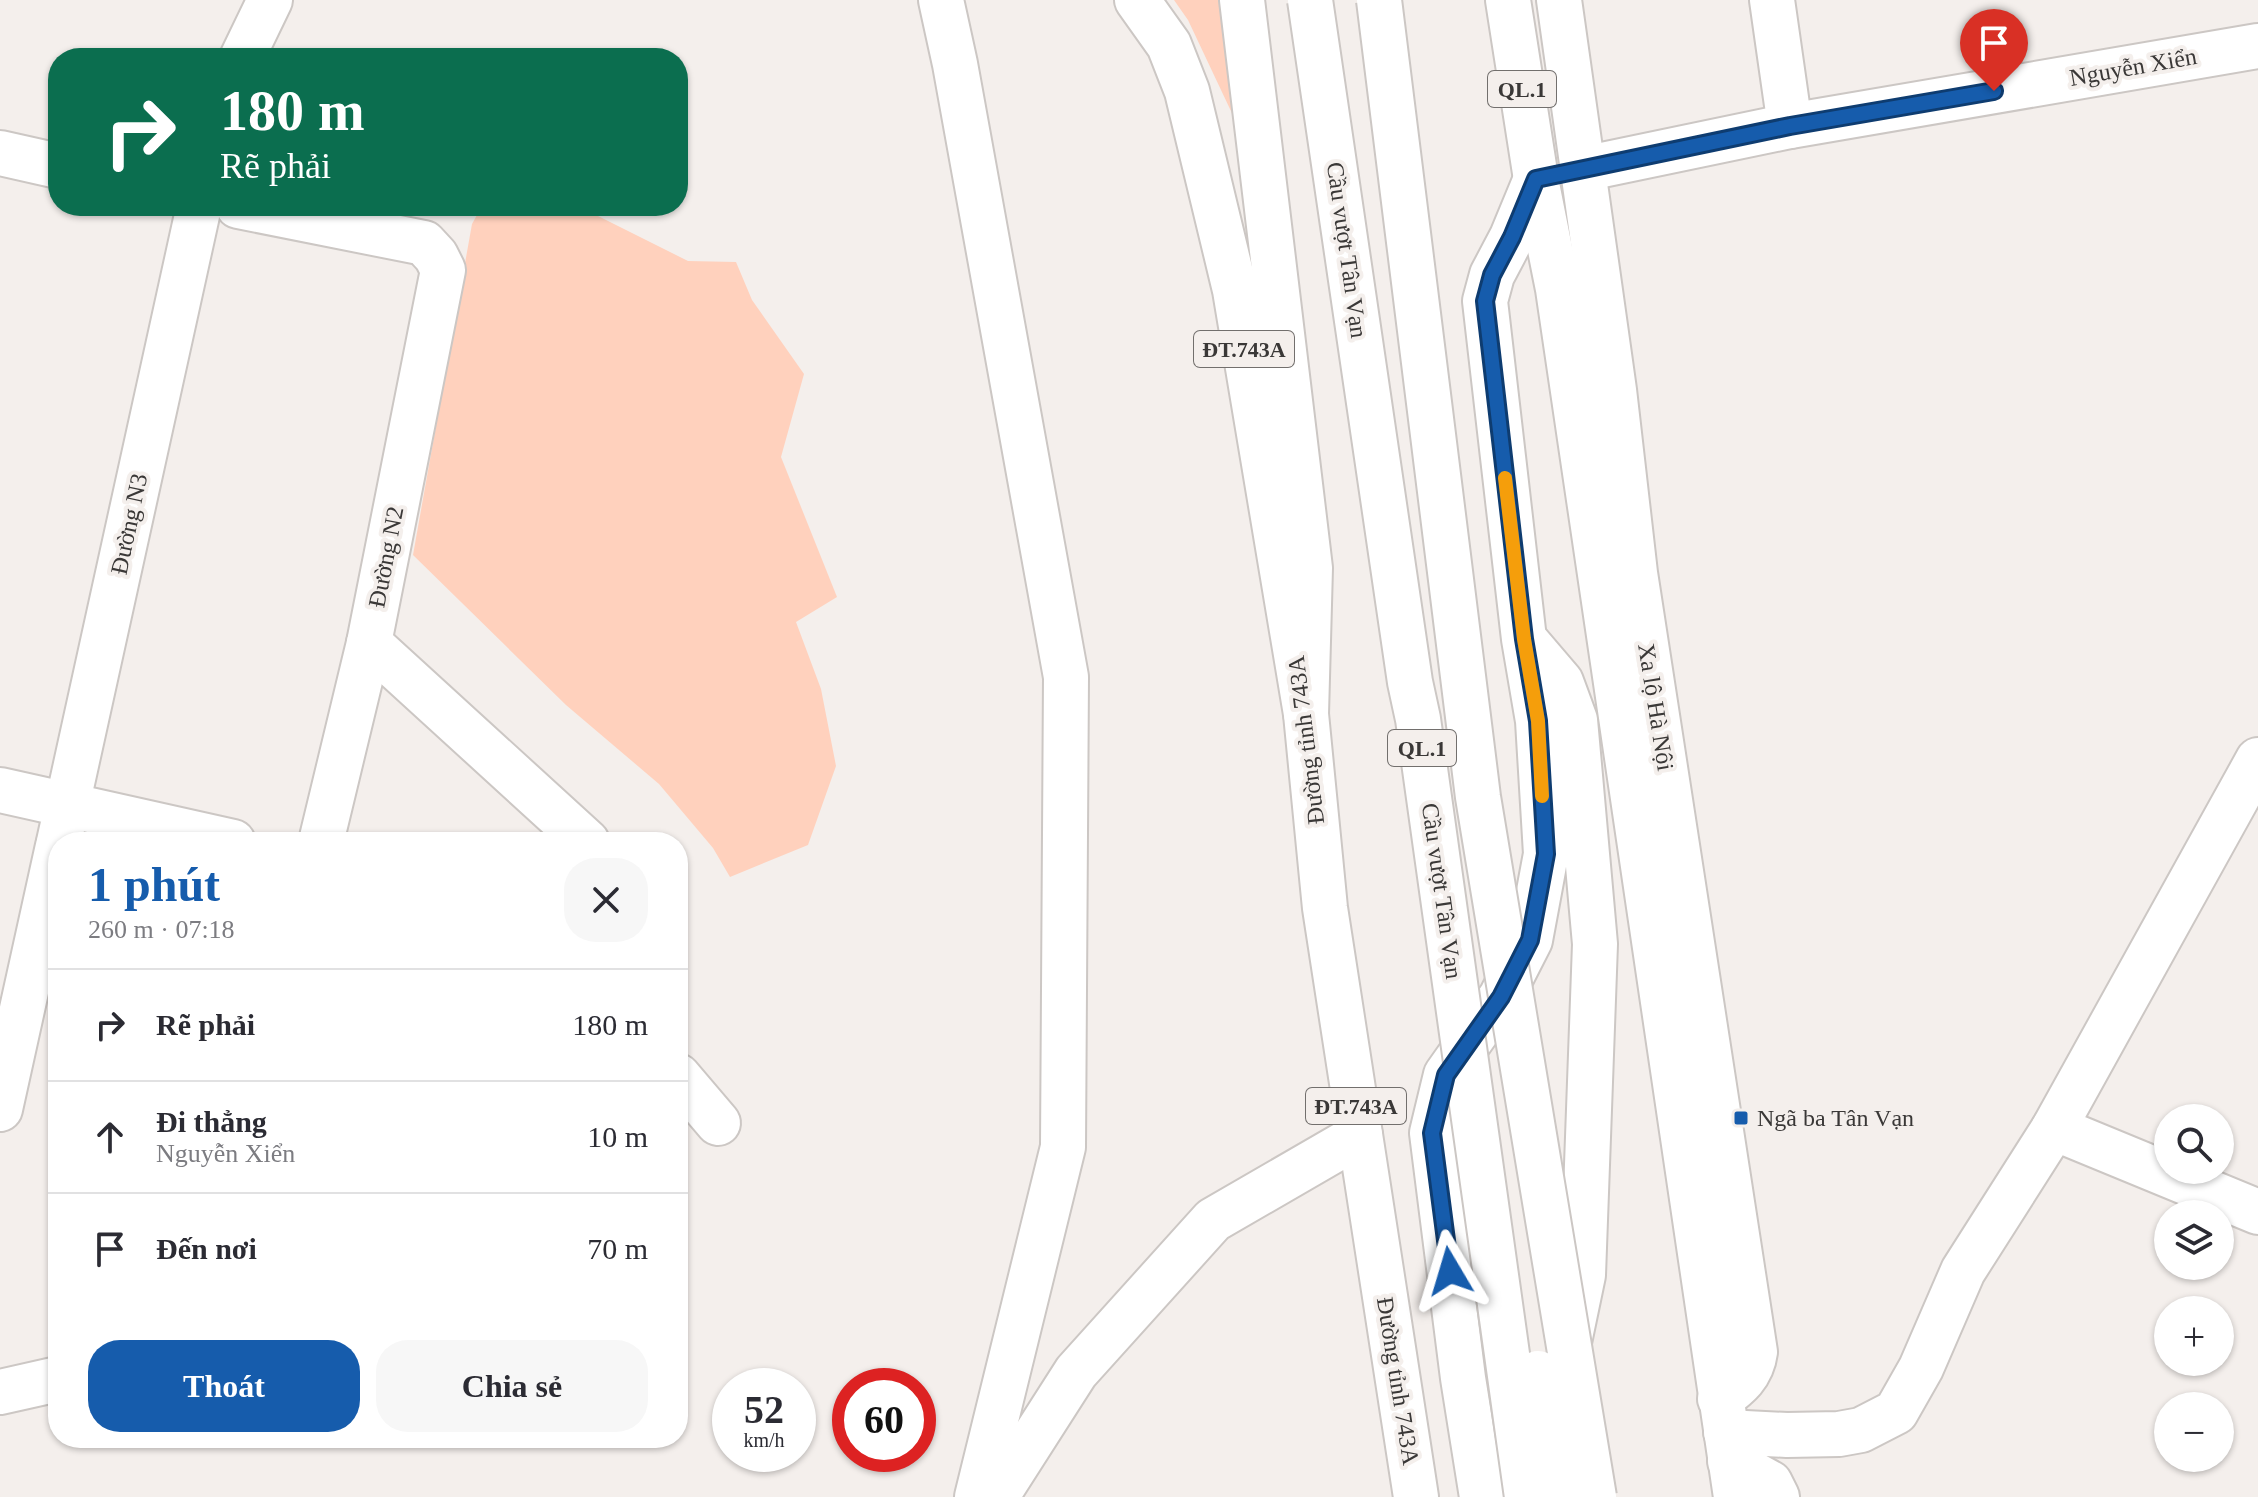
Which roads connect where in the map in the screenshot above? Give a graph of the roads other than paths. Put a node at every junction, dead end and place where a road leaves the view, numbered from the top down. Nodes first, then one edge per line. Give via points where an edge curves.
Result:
1 (270, 0) edge
2 (941, 0) edge
3 (1137, 0) edge
4 (1242, 0) edge
5 (1310, 0) edge
6 (1348, 0) edge
7 (1379, 0) edge
8 (1508, 0) edge
9 (1559, 0) edge
10 (1772, 0) edge
11 (2258, 46) edge
12 (247, 48) edge
13 (1790, 126) junction
14 (0, 153) edge
15 (48, 164) edge
16 (1583, 169) junction
17 (1536, 179) junction
18 (197, 216) edge
19 (288, 216) edge
20 (1524, 639) junction
21 (369, 643) junction
22 (1306, 714) junction
23 (2258, 760) edge
24 (0, 790) edge
25 (61, 831) edge
26 (323, 832) edge
27 (576, 832) edge
28 (48, 890) edge
29 (688, 1088) edge
30 (0, 1109) edge
31 (718, 1123) dead end
32 (2054, 1128) junction
33 (1360, 1135) junction
34 (2258, 1212) edge
35 (48, 1381) edge
36 (0, 1392) edge
37 (1728, 1447) edge
38 (977, 1497) edge
39 (996, 1497) edge
40 (1416, 1497) edge
41 (1482, 1497) edge
42 (1527, 1497) edge
43 (1538, 1497) edge
44 (1560, 1497) edge
45 (1594, 1497) edge
46 (1777, 1497) edge

1 - 12 main road
2 - 38 main road via 1066,677 1063,1147
3 - 22 main road, Đường tỉnh 743A / ĐT.743A via 1169,45 1206,167 1235,290
4 - 22 main road via 1310,568
5 - 42 main road, Cầu vượt Tân Vạn / QL.1, bridge
6 - 44 main road, Cầu vượt Tân Vạn / QL.1, bridge via 1530,1328
7 - 45 main road, Cầu vượt Tân Vạn / QL.1, bridge via 1478,797
8 - 17 main road, Xa lộ Hà Nội / QL.1
9 - 16 main road, Xa lộ Hà Nội / QL.1
10 - 13 main road
11 - 13 main road, Nguyễn Xiển
13 - 16 main road, Nguyễn Xiển
14 - 15 main road
16 - 17 main road, Nguyễn Xiển
16 - 37 main road, Xa lộ Hà Nội / QL.1 via 1635,573 1755,1352
17 - 20 main road, ĐT.743A via 1485,301
17 - 37 main road, Xa lộ Hà Nội / QL.1 via 1560,304
18 - 25 main road, Đường N3
19 - 21 main road, Đường N2 via 424,243 443,270
20 - 41 main road, ĐT.743A via 1538,721 1546,854 1530,940 1501,997 1446,1075 1432,1133
20 - 43 main road via 1561,682 1575,720 1595,944 1583,1275
21 - 26 main road, Đường N2
21 - 27 main road
22 - 33 main road, Đường tỉnh 743A / ĐT.743A via 1325,908
23 - 32 main road
24 - 25 main road
28 - 30 main road, Đường N3
29 - 31 main road
32 - 34 main road
32 - 37 main road via 1963,1271 1896,1412 1861,1430 1787,1435
33 - 39 main road via 1213,1220 1076,1372
33 - 40 main road, Đường tỉnh 743A / ĐT.743A
35 - 36 main road
37 - 46 main road via 1770,1483

